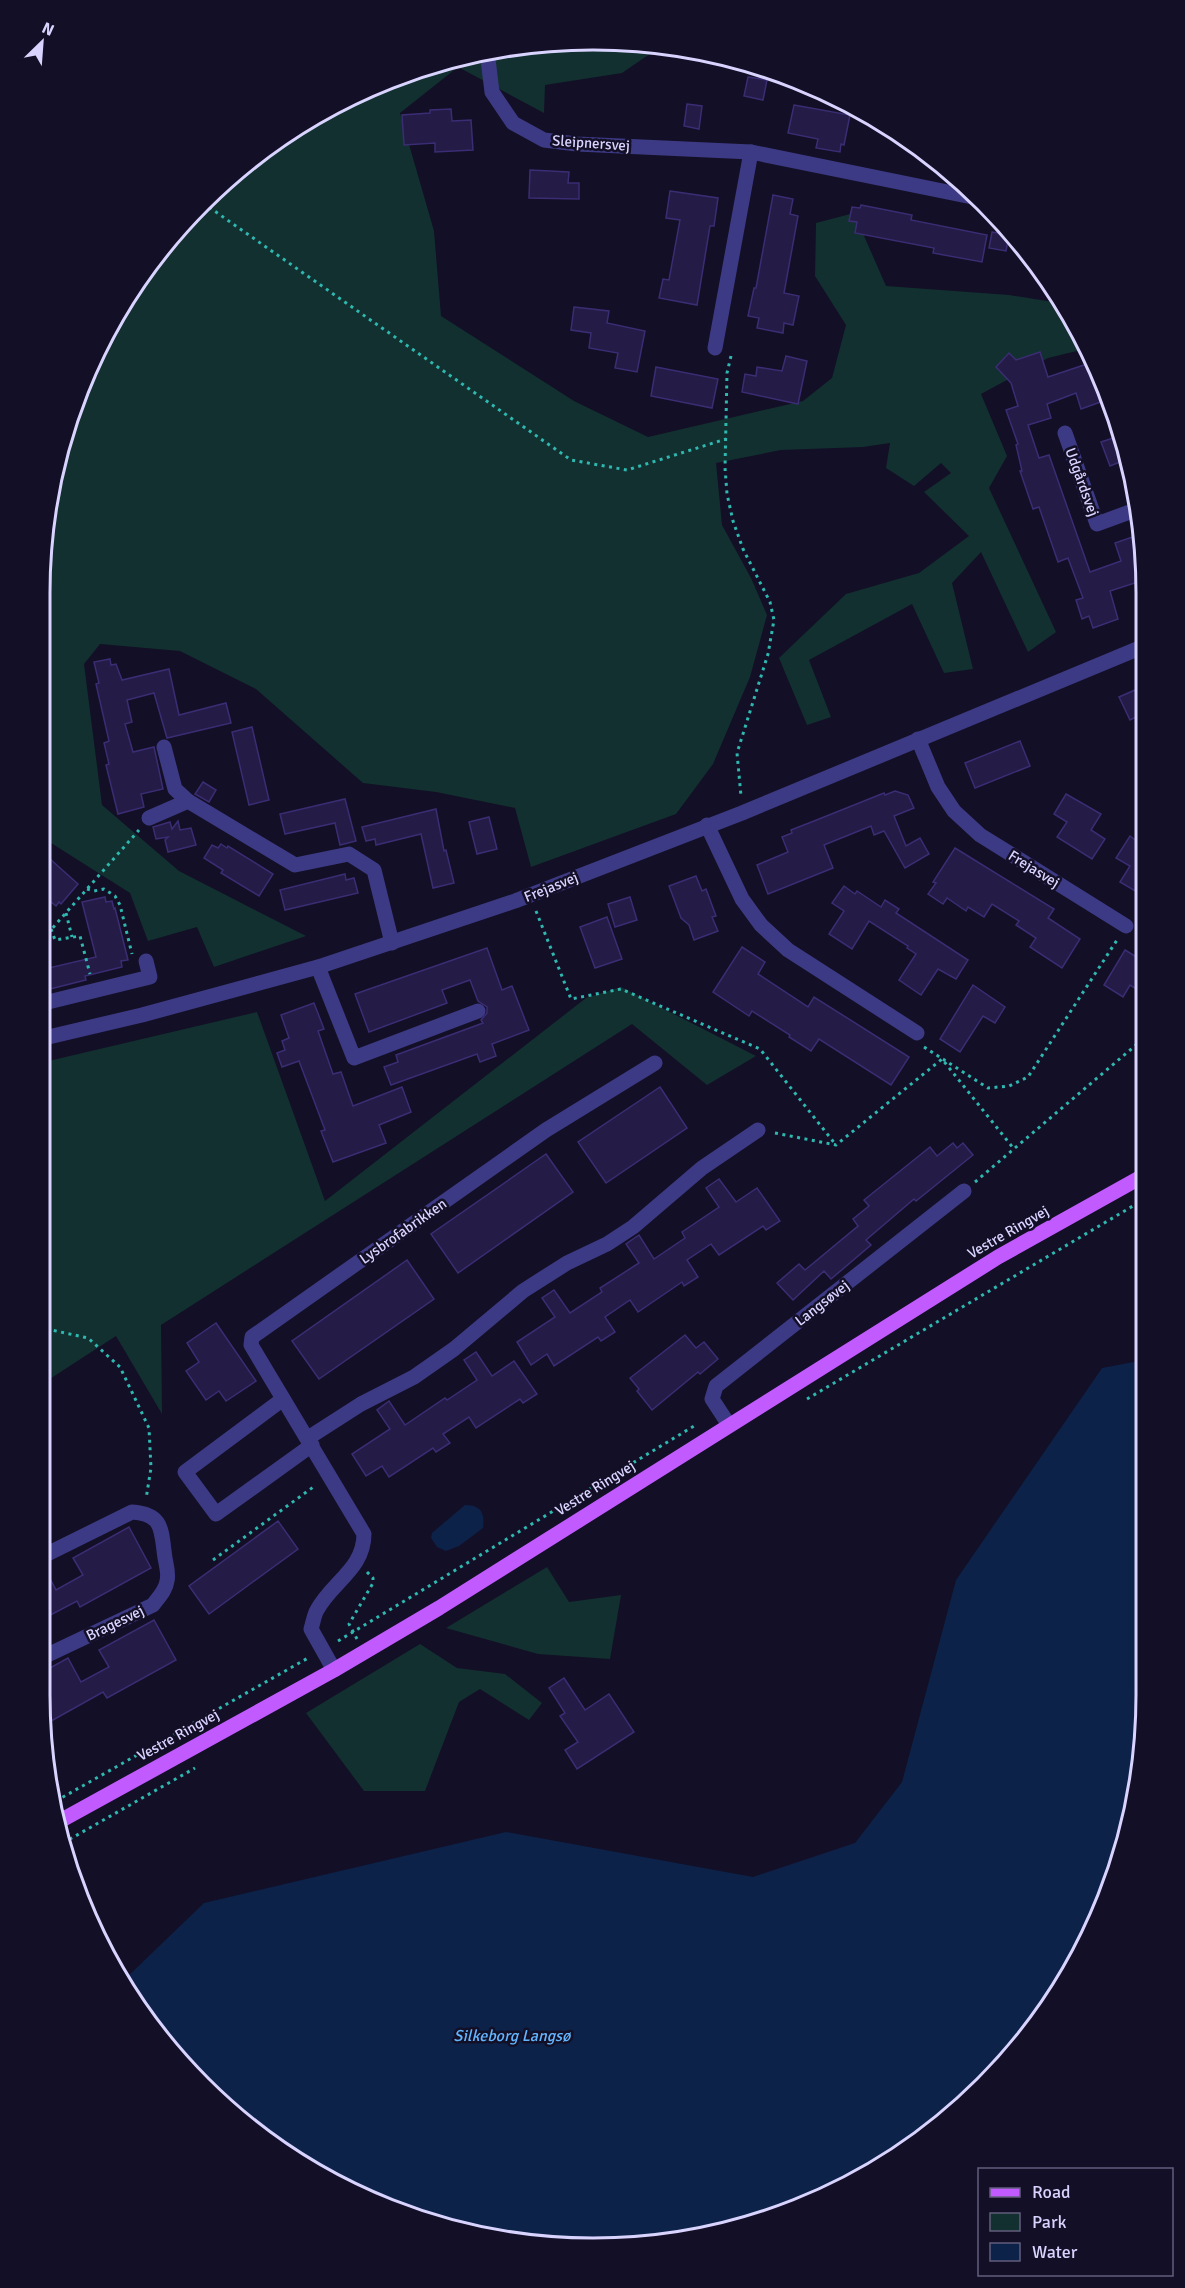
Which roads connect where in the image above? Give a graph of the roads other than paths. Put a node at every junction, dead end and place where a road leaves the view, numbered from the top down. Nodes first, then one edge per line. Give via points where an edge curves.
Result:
1 (488, 60) edge
2 (751, 152) junction
3 (962, 195) edge
4 (715, 348) dead end
5 (1065, 433) dead end
6 (1129, 512) edge
7 (1136, 649) edge
8 (918, 739) junction
9 (164, 747) dead end
10 (188, 801) junction
11 (149, 818) road end
12 (707, 825) junction
13 (1126, 926) road end
14 (392, 943) junction
15 (146, 961) road end
16 (318, 967) junction
17 (50, 1001) edge
18 (478, 1011) dead end
19 (917, 1033) road end
20 (50, 1037) edge
21 (655, 1063) dead end
22 (758, 1130) road end
23 (1136, 1180) edge
24 (964, 1191) road end
25 (283, 1399) junction
26 (729, 1425) junction
27 (310, 1441) junction
28 (50, 1553) edge
29 (50, 1654) edge
30 (334, 1670) junction
31 (64, 1819) edge

1 - 2 street, Sleipnersvej via 492,92 513,123 544,140
2 - 3 street, Sleipnersvej
2 - 4 street
5 - 6 street, Udgårdsvej via 1097,524
7 - 8 street, Frejasvej
8 - 12 street, Frejasvej
8 - 13 street, Frejasvej via 938,787 971,827
9 - 10 street via 175,789
10 - 11 street
10 - 14 street via 295,865 349,854 374,870
12 - 14 street, Frejasvej via 530,895
12 - 19 street via 742,899 761,925 788,950
14 - 16 street, Frejasvej
15 - 17 street via 150,977
16 - 18 street via 354,1058
16 - 20 street, Frejasvej
21 - 25 street, Lysbrofabrikken via 546,1130 252,1337 251,1345
22 - 27 street via 702,1168 633,1227 523,1291 454,1349 414,1377 361,1404
23 - 26 main road, Vestre Ringvej via 998,1257
24 - 26 street, Langsøvej via 716,1386 712,1399
25 - 27 street, Lysbrofabrikken
25 - 27 street via 185,1472 216,1514
26 - 30 main road, Vestre Ringvej
27 - 30 street, Lysbrofabrikken via 364,1534 364,1548 356,1564 317,1610 311,1629
28 - 29 street, Bragesvej via 132,1512 143,1512 160,1525 168,1580 153,1605
30 - 31 main road, Vestre Ringvej

